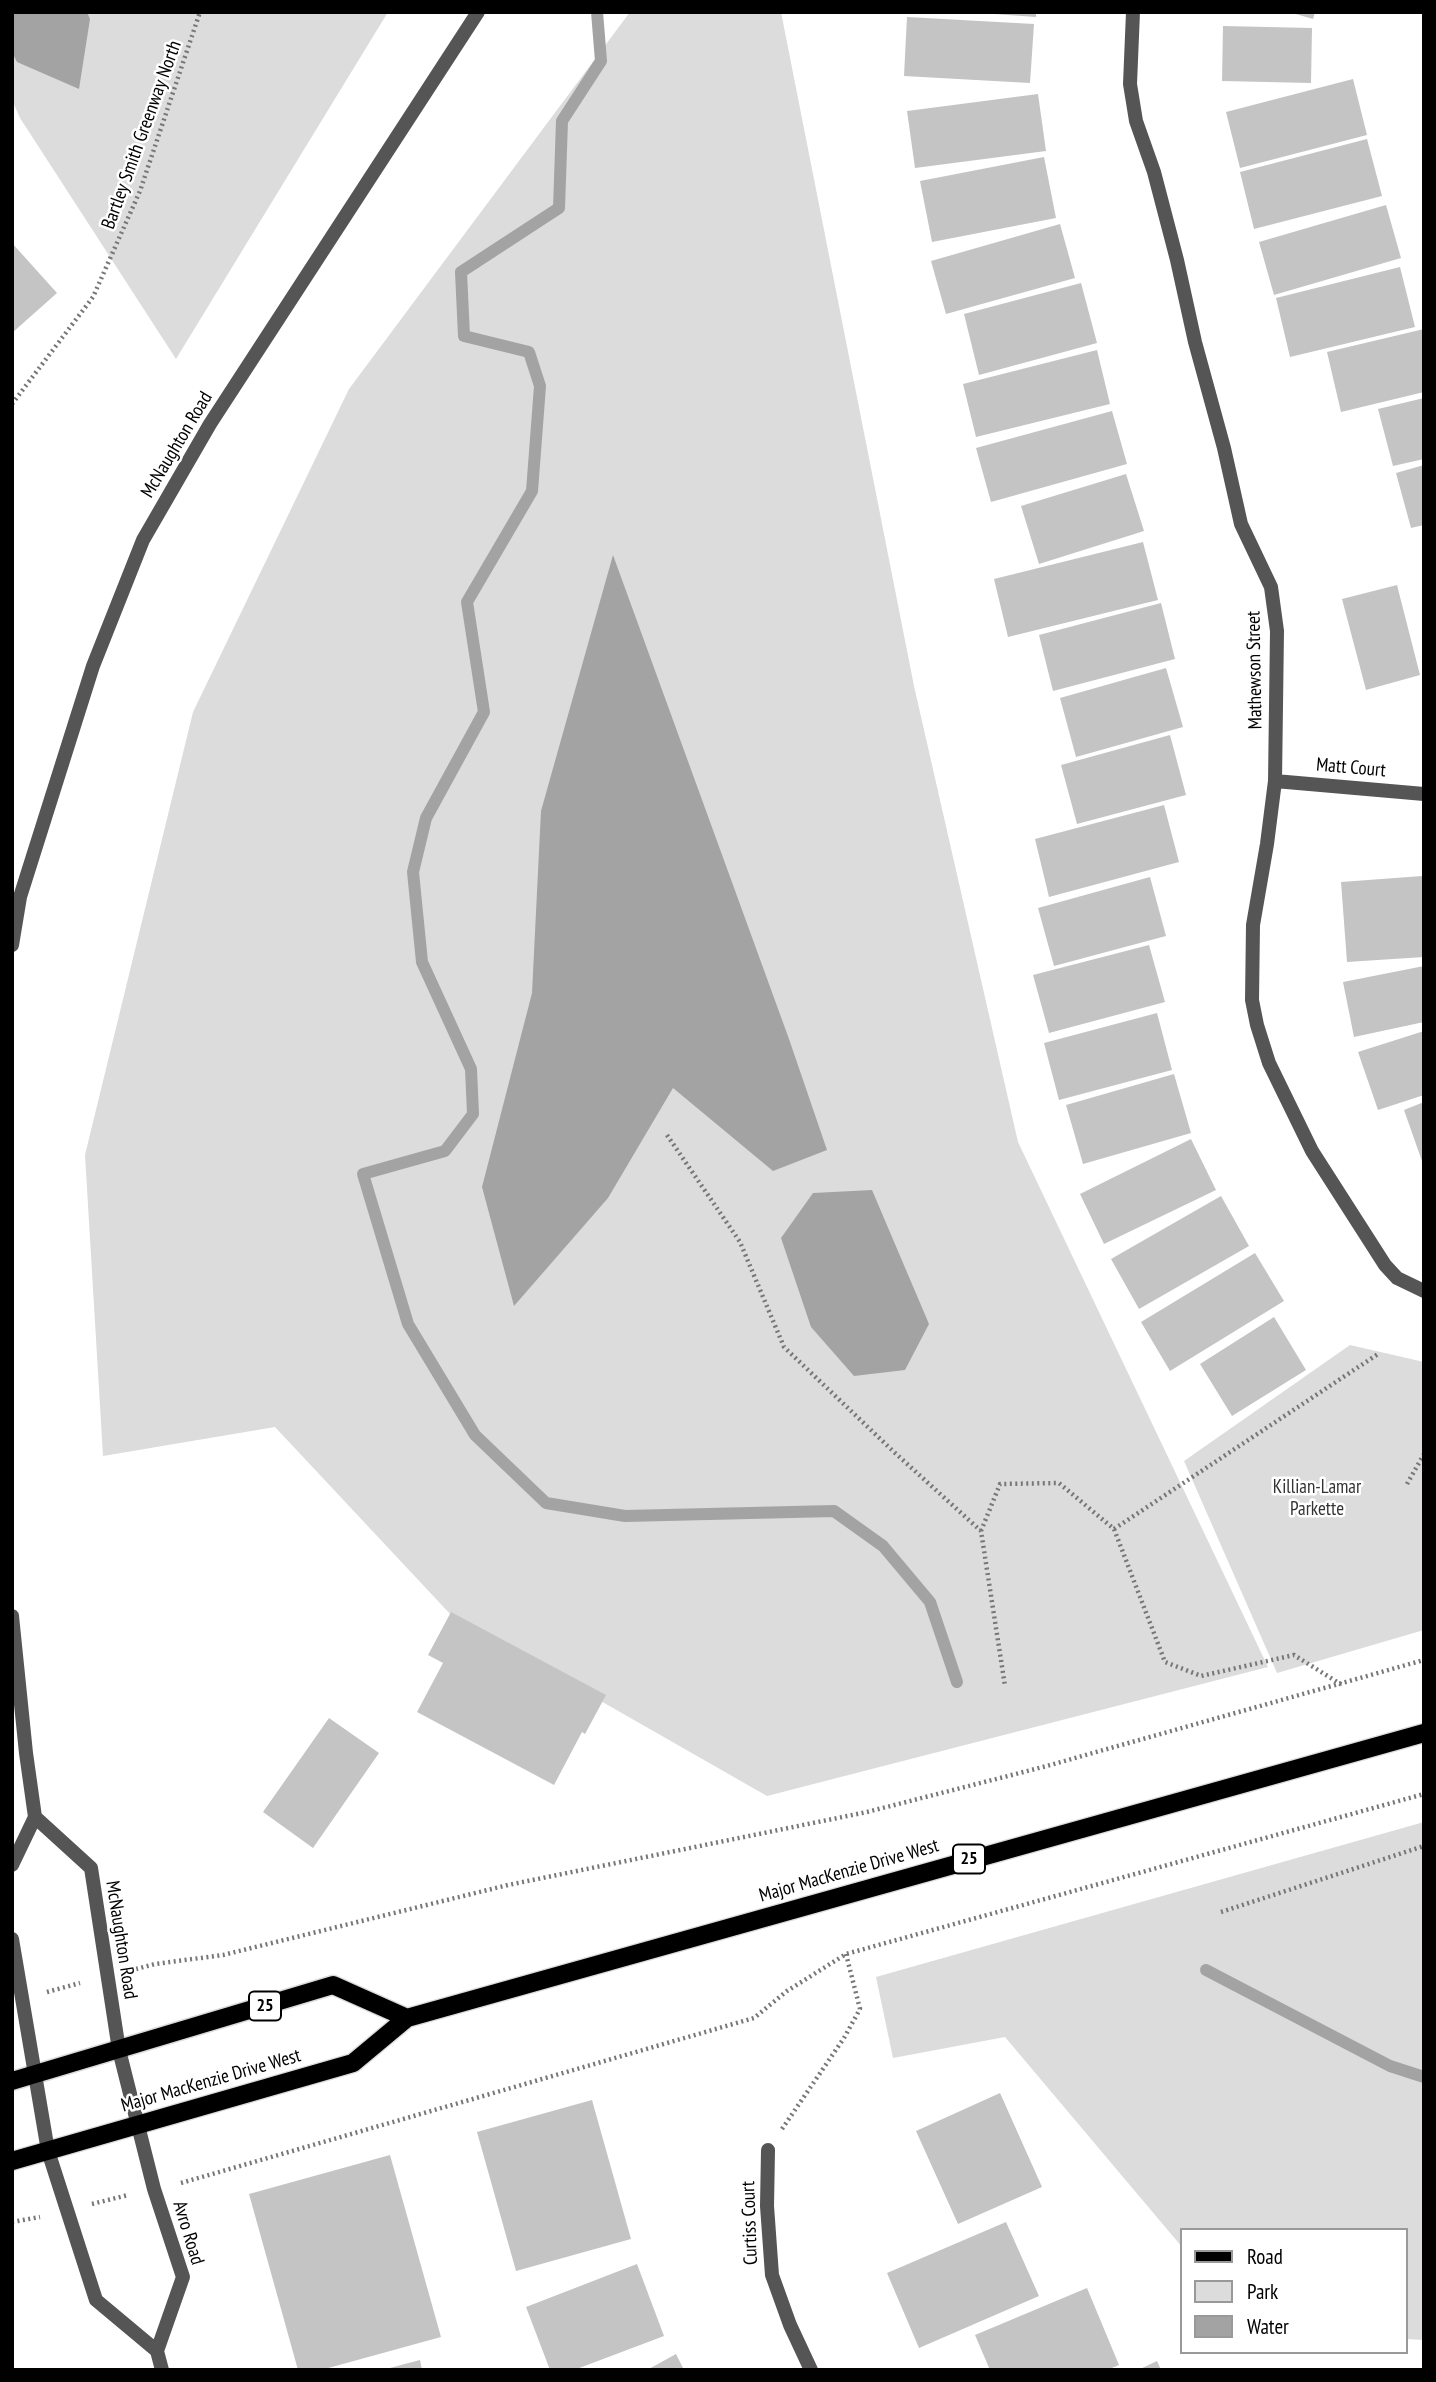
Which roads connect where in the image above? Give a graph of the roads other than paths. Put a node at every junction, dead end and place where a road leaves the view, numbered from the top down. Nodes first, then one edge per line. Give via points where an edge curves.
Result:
1 (478, 12) edge
2 (1133, 12) edge
3 (1275, 781) junction
4 (1424, 794) edge
5 (12, 946) edge
6 (1424, 1291) edge
7 (12, 1616) edge
8 (1424, 1733) edge
9 (35, 1817) junction
10 (12, 1865) edge
11 (12, 1939) edge
12 (407, 2018) junction
13 (119, 2050) junction
14 (37, 2074) junction
15 (12, 2081) edge
16 (136, 2124) junction
17 (768, 2150) road end
18 (48, 2151) junction
19 (12, 2161) edge
20 (157, 2351) junction
21 (162, 2370) edge
22 (811, 2370) edge

1 - 5 street, McNaughton Road via 210,424 143,540 93,666 20,897
2 - 3 street, Mathewson Street via 1130,84 1136,121 1177,260 1241,524 1272,587 1277,631
3 - 4 street, Matt Court
3 - 6 street, Mathewson Street via 1253,925 1252,1000 1257,1025 1269,1063 1312,1151 1385,1265 1397,1278
7 - 9 street
8 - 12 main road, Major MacKenzie Drive West / 25
9 - 10 street
9 - 13 street, McNaughton Road via 91,1868
11 - 14 street
12 - 13 main road, 25 via 333,1985
12 - 16 main road, Major MacKenzie Drive West / 25 via 353,2063
13 - 14 main road, 25
13 - 16 street, McNaughton Road
14 - 15 main road, 25
14 - 18 street
16 - 18 main road, Major MacKenzie Drive West / 25
16 - 20 street, Avro Road via 183,2277
17 - 22 street, Curtiss Court via 772,2275
18 - 19 main road, Major MacKenzie Drive West / 25
18 - 20 street via 96,2300
20 - 21 street

